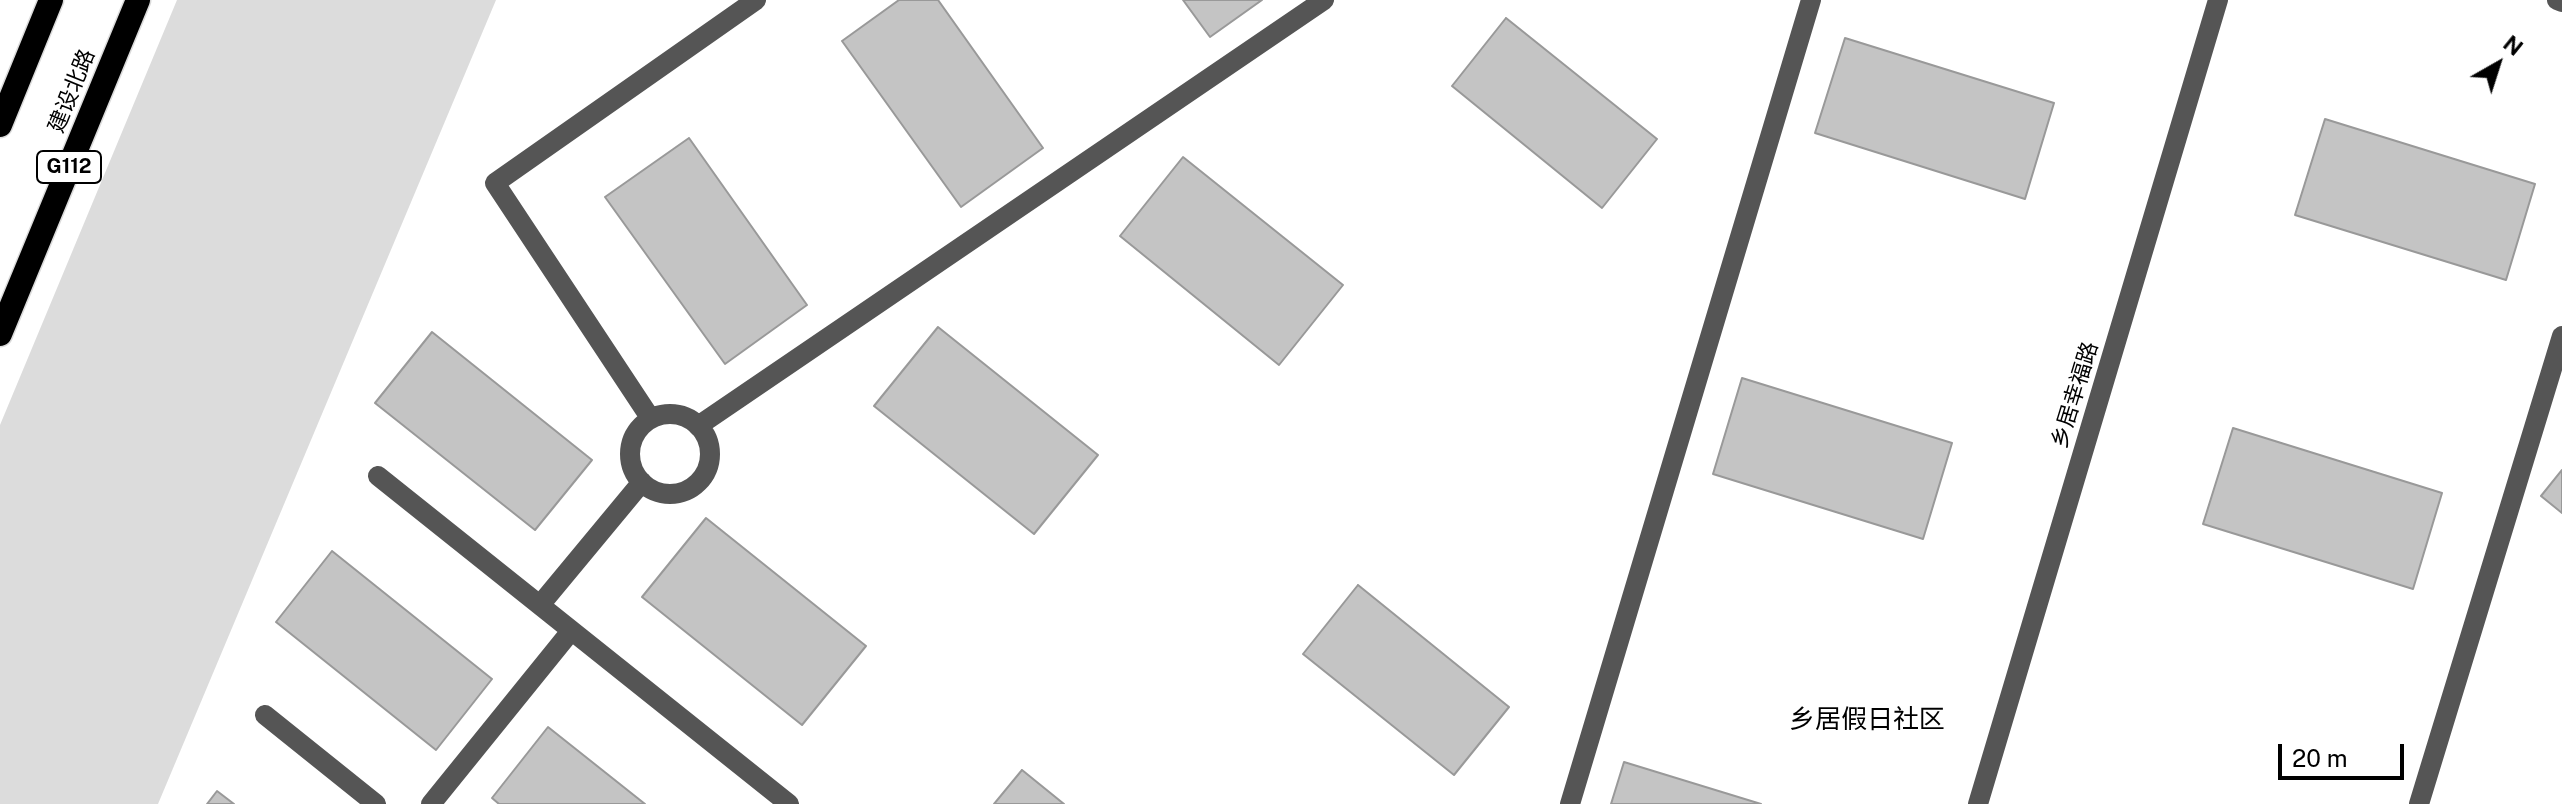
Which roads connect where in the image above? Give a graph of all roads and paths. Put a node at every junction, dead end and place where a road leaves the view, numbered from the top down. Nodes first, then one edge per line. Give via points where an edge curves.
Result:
1 (51, 0) edge
2 (138, 0) edge
3 (756, 0) edge
4 (1324, 0) edge
5 (1811, 0) edge
6 (2218, 0) edge
7 (0, 125) edge
8 (0, 334) edge
9 (2562, 336) edge
10 (651, 419) junction
11 (698, 426) junction
12 (378, 476) dead end
13 (642, 482) junction
14 (540, 605) junction
15 (571, 631) junction
16 (265, 715) dead end
17 (376, 804) edge
18 (431, 804) edge
19 (789, 804) edge
20 (1570, 804) edge
21 (1978, 804) edge
22 (2419, 804) edge

1 - 7 highway
2 - 8 highway, 建设北路 / G112
3 - 10 street via 495,183
4 - 11 street
5 - 20 street
6 - 21 street, 乡居幸福路
9 - 22 street
10 - 11 street via 676,415
10 - 13 street via 634,436 631,448 630,460
11 - 13 street via 710,460 698,482 688,490 664,494
12 - 14 street
13 - 14 street
14 - 15 street
15 - 18 street
15 - 19 street
16 - 17 street

